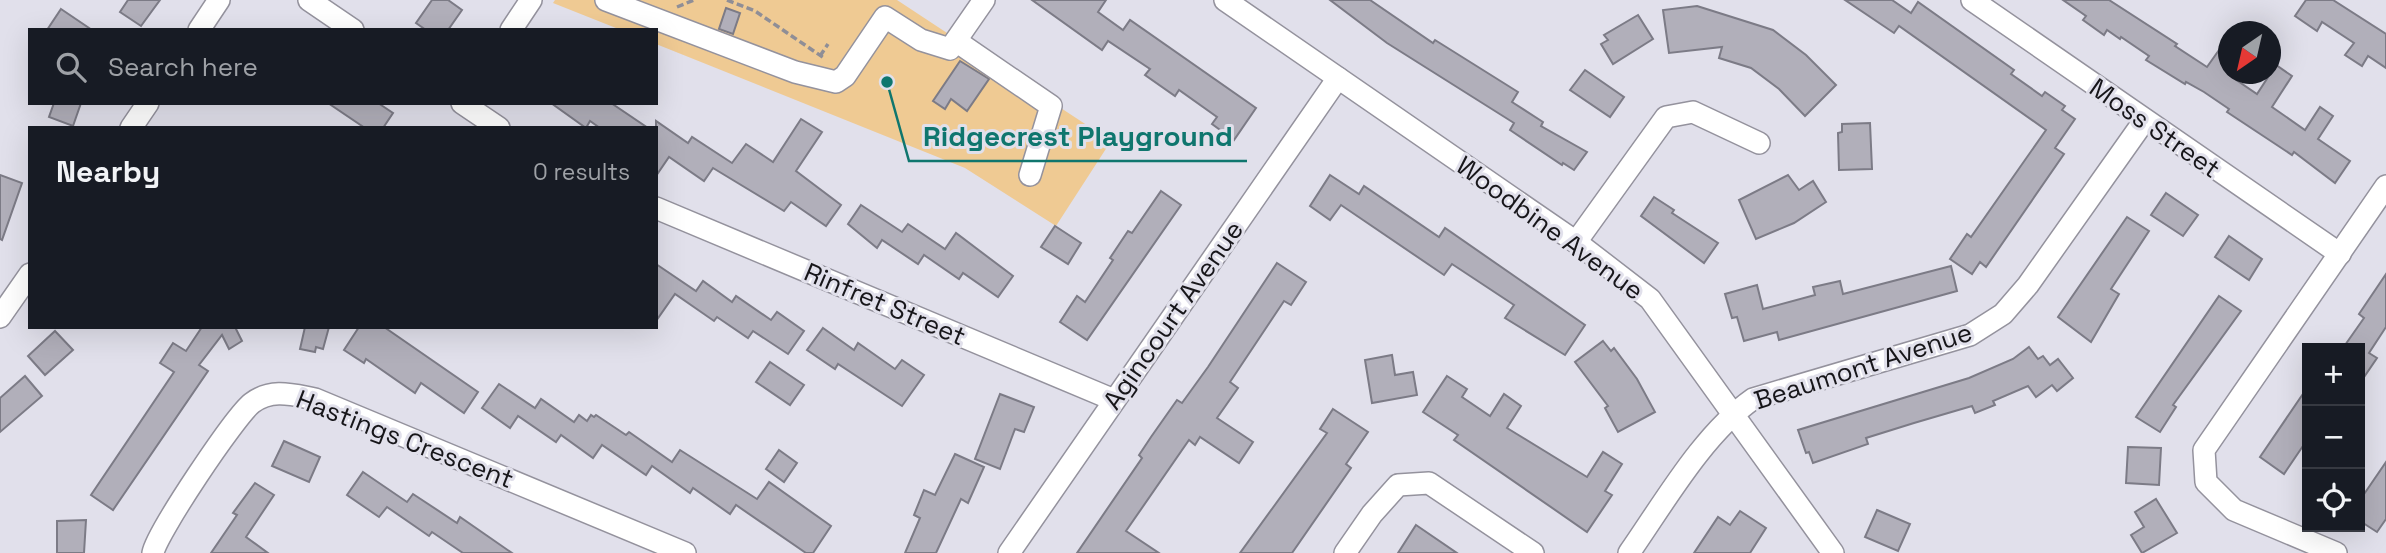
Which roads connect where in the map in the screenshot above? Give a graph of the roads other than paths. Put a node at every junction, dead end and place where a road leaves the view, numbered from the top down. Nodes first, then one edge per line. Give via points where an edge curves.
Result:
1 (219, 0) edge
2 (309, 0) edge
3 (531, 0) edge
4 (606, 0) edge
5 (984, 0) edge
6 (1225, 0) edge
7 (1972, 0) edge
8 (200, 28) edge
9 (350, 28) edge
10 (512, 28) edge
11 (956, 41) junction
12 (1338, 78) junction
13 (147, 105) edge
14 (465, 105) edge
15 (2144, 121) junction
16 (132, 126) edge
17 (496, 126) edge
18 (1759, 143) dead end
19 (1030, 175) dead end
20 (2386, 186) edge
21 (658, 209) edge
22 (1576, 242) junction
23 (2340, 254) junction
24 (28, 277) edge
25 (0, 317) edge
26 (1114, 400) junction
27 (1734, 412) junction
28 (153, 553) edge
29 (685, 553) edge
30 (1009, 553) edge
31 (1345, 553) edge
32 (1534, 553) edge
33 (1629, 553) edge
34 (1833, 553) edge
35 (2336, 553) edge

1 - 8 street
2 - 9 street
3 - 10 street
4 - 11 street via 795,72 836,82 845,76 885,17 921,40 950,49
5 - 11 street
6 - 12 street, Woodbine Avenue
7 - 15 street, Moss Street
11 - 19 street via 1051,106
12 - 22 street, Woodbine Avenue
12 - 26 street, Agincourt Avenue
13 - 16 street
14 - 17 street
15 - 23 street, Moss Street
15 - 27 street, Beaumont Avenue via 2003,314 1970,335 1754,399
18 - 22 street via 1693,112 1666,117
20 - 23 street
21 - 26 street, Rinfret Street
22 - 27 street, Woodbine Avenue via 1650,299
23 - 35 street via 2204,450 2206,482 2234,510
24 - 25 street
26 - 30 street, Agincourt Avenue
27 - 33 street
27 - 34 street, Woodbine Avenue
28 - 29 street, Hastings Crescent via 188,488 252,403 280,392 315,399
31 - 32 street via 1398,485 1429,482

